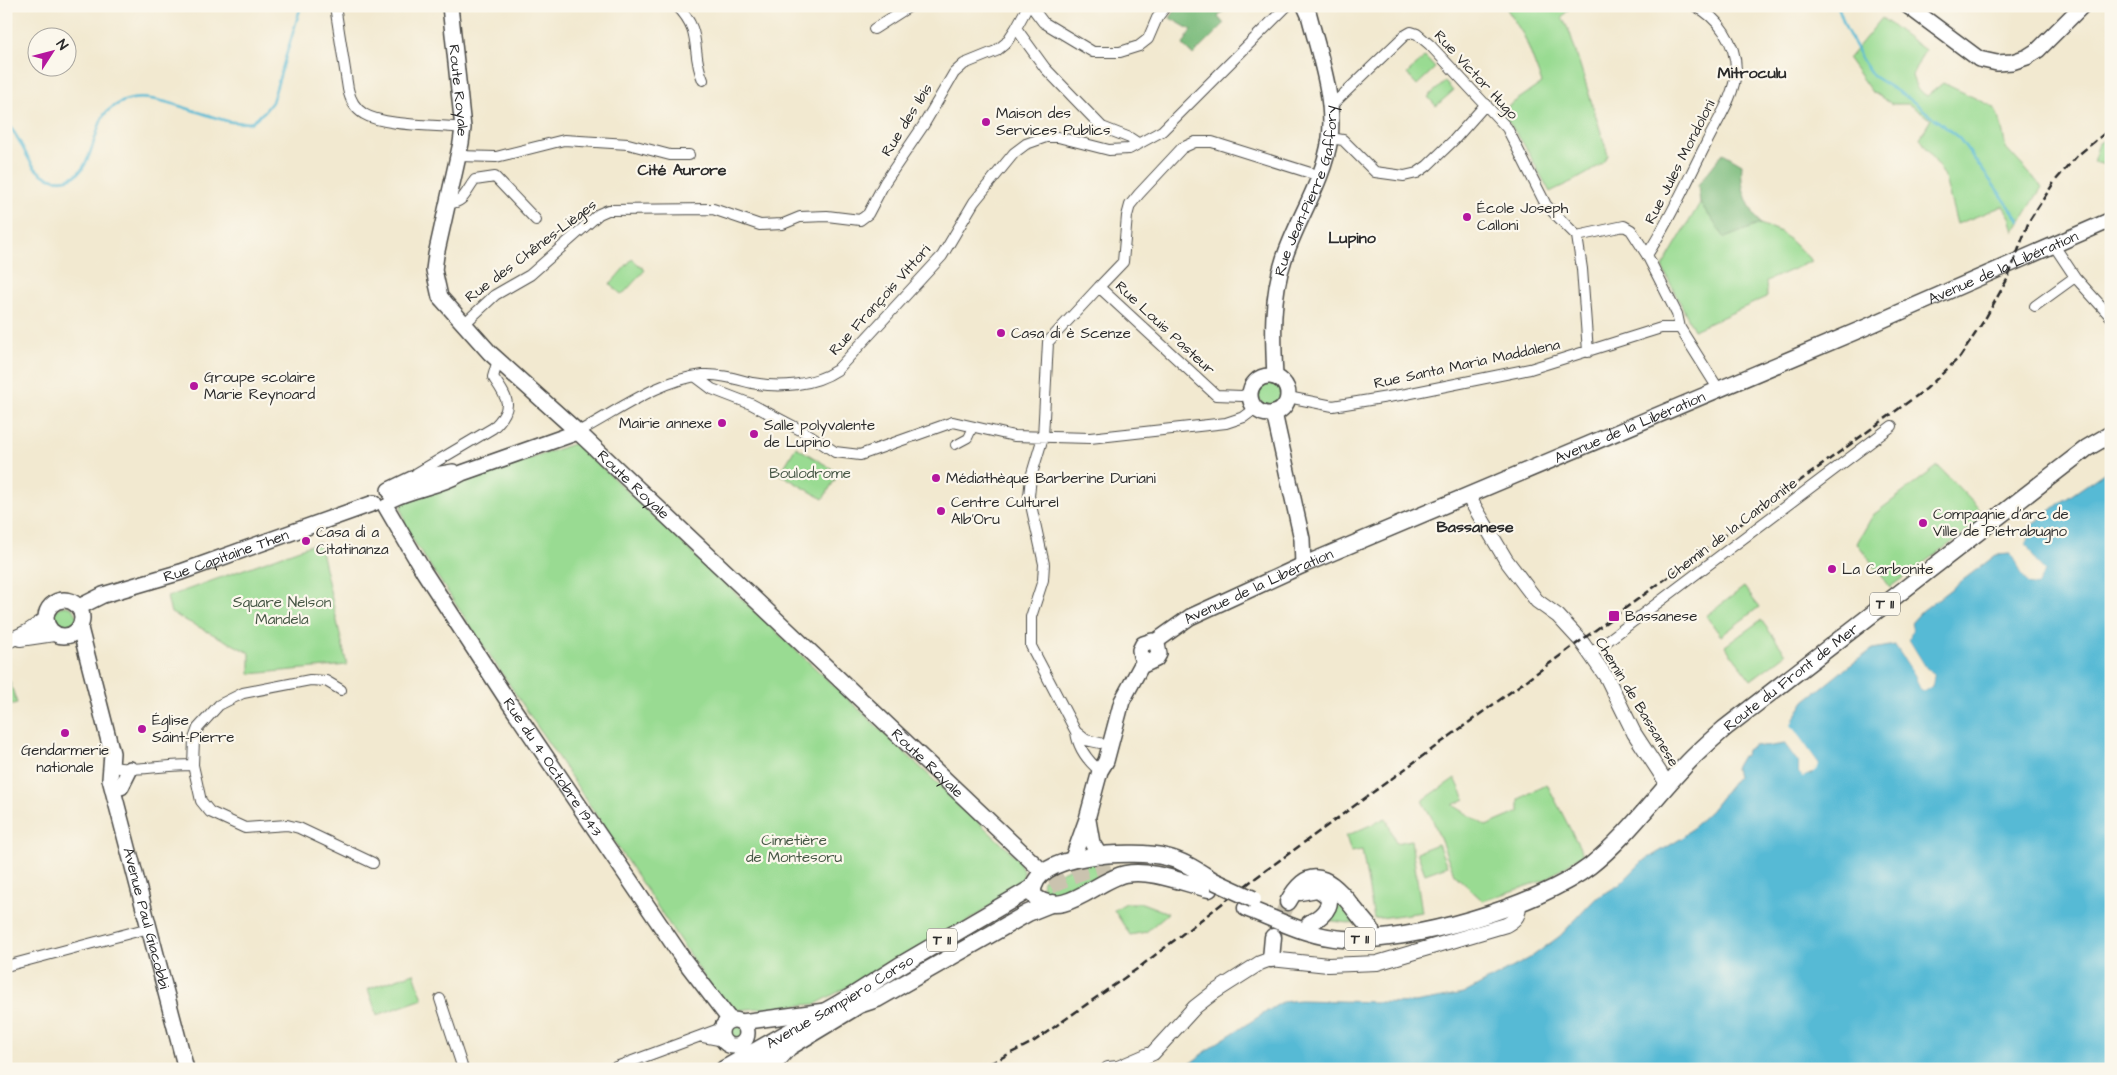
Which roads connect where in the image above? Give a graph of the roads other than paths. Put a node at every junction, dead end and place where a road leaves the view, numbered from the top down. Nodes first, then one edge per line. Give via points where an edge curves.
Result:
1 (335, 6) edge
2 (450, 6) edge
3 (678, 6) edge
4 (910, 6) edge
5 (1029, 6) edge
6 (1166, 6) edge
7 (1287, 6) edge
8 (1304, 6) edge
9 (1694, 6) edge
10 (1908, 6) edge
11 (2082, 6) edge
12 (1016, 28) junction
13 (874, 29) dead end
14 (703, 80) dead end
15 (1486, 104) junction
16 (1331, 106) junction
17 (463, 128) junction
18 (1330, 138) junction
19 (1139, 144) junction
20 (689, 155) dead end
21 (458, 156) junction
22 (1320, 176) junction
23 (448, 203) junction
24 (827, 216) joint
25 (536, 220) dead end
26 (2111, 220) edge
27 (1577, 236) junction
28 (2053, 244) junction
29 (1647, 255) junction
30 (2075, 277) junction
31 (1099, 287) junction
32 (2035, 306) dead end
33 (2111, 316) edge
34 (463, 325) junction
35 (1680, 328) junction
36 (1588, 352) junction
37 (498, 360) junction
38 (696, 377) junction
39 (1275, 377) junction
40 (1719, 390) junction
41 (1251, 392) junction
42 (1288, 397) junction
43 (1256, 408) junction
44 (556, 411) junction
45 (1274, 413) junction
46 (1892, 426) dead end
47 (973, 427) junction
48 (578, 432) junction
49 (2111, 434) edge
50 (1042, 437) junction
51 (549, 442) junction
52 (955, 445) dead end
53 (438, 461) junction
54 (462, 473) junction
55 (428, 475) junction
56 (415, 484) junction
57 (1468, 496) junction
58 (385, 500) junction
59 (1302, 539) junction
60 (1320, 558) junction
61 (1303, 565) junction
62 (79, 607) junction
63 (46, 619) junction
64 (76, 632) junction
65 (54, 634) junction
66 (8, 641) edge
67 (1588, 650) junction
68 (1144, 658) junction
69 (341, 690) dead end
70 (1076, 732) junction
71 (1095, 742) junction
72 (1083, 751) junction
73 (192, 764) junction
74 (111, 766) junction
75 (130, 769) junction
76 (1100, 771) junction
77 (1668, 785) junction
78 (121, 787) junction
79 (1087, 819) junction
80 (1100, 856) junction
81 (1073, 858) junction
82 (373, 863) dead end
83 (1114, 871) junction
84 (1044, 873) junction
85 (1212, 885) junction
86 (1032, 896) junction
87 (1250, 903) junction
88 (1519, 903) junction
89 (1053, 904) junction
90 (1477, 916) junction
91 (1310, 923) junction
92 (149, 928) junction
93 (1371, 929) junction
94 (1273, 937) tunnel mouth
95 (1271, 959) junction
96 (6, 966) edge
97 (440, 999) dead end
98 (856, 1000) junction
99 (825, 1011) junction
100 (730, 1041) edge
101 (798, 1042) junction
102 (186, 1069) edge
103 (194, 1069) edge
104 (463, 1069) edge
105 (611, 1069) edge
106 (754, 1069) edge
107 (774, 1069) edge
108 (1108, 1069) edge

1 - 17 street via 350,99 357,108 377,120
2 - 17 main road, Route Royale
3 - 14 street via 692,23 697,67
4 - 13 street
5 - 6 street via 1043,22 1092,52 1120,52 1139,46 1148,38
5 - 12 street, Rue des Ibis
7 - 19 street, Rue François Vittori via 1162,130
8 - 16 main road, Rue Jean-Pierre Gaffory via 1309,14
9 - 29 street, Rue Jules Mondoloni via 1708,13 1728,38 1736,70 1731,93 1675,207
10 - 11 main road via 1979,59 2012,62 2038,50
12 - 19 street via 1045,68 1102,126
12 - 24 street, Rue des Ibis via 996,51 964,64 954,73 868,214 860,220
15 - 16 street, Rue Victor Hugo via 1430,45 1411,32
15 - 18 street via 1428,166 1404,176 1375,172 1343,140
15 - 27 street, Rue Victor Hugo via 1506,128 1546,205
16 - 18 main road, Rue Jean-Pierre Gaffory
17 - 21 main road, Route Royale
18 - 22 main road, Rue Jean-Pierre Gaffory
19 - 38 street, Rue François Vittori via 1130,149 1109,150 1046,137 1020,148 974,202 942,256 842,364 826,377 778,386 722,376
20 - 21 street via 670,155 628,144 564,140 496,157
21 - 23 main road, Route Royale
22 - 31 street, Rue Louis Pasteur via 1212,142 1195,142 1182,148 1130,206 1123,262
22 - 39 main road, Rue Jean-Pierre Gaffory via 1283,260 1278,282 1273,328
23 - 25 street via 457,204 462,200 475,180 495,177
23 - 34 main road, Route Royale via 436,254 435,276 440,297
24 - 34 street, Rue des Chênes-Lièges via 800,217 783,224 760,225 712,209 608,210 599,214 530,275 495,295
26 - 28 main road, Avenue de la Libération
27 - 29 street via 1624,226 1631,230
27 - 36 street
28 - 30 street
28 - 40 main road, Avenue de la Libération via 1952,291
29 - 35 street via 1677,314
30 - 32 street
30 - 33 street
31 - 41 street, Rue Louis Pasteur via 1216,396 1242,396
31 - 50 street via 1048,342
34 - 37 main road, Route Royale
35 - 36 street, Rue Santa Maria Maddalena via 1661,328
35 - 40 street
36 - 42 street, Rue Santa Maria Maddalena via 1527,369 1354,403 1324,405
37 - 44 main road, Route Royale
37 - 53 street via 493,376 505,395 508,408 503,419
38 - 47 street via 712,389 751,404 842,454 860,455 953,422
38 - 48 street, Rue François Vittori via 646,394
39 - 41 main road via 1259,379
39 - 42 main road via 1285,384
40 - 57 main road, Avenue de la Libération
41 - 43 main road
42 - 45 main road via 1284,407
43 - 45 main road via 1268,414
43 - 50 street via 1244,417 1226,423 1090,438
44 - 48 main road, Route Royale
44 - 51 main road via 556,426
45 - 59 main road
46 - 67 street, Chemin de la Carbonite via 1594,651
47 - 50 street via 1014,436
47 - 52 street via 968,438
48 - 51 main road, Rue Capitaine Then
48 - 84 main road, Route Royale
49 - 77 main road, Route du Front de Mer / T 11 via 2087,448 1724,728
50 - 70 street via 1029,496 1044,564 1043,580 1031,617 1031,646
51 - 54 main road, Rue Capitaine Then
53 - 55 street
53 - 56 street via 417,472
54 - 55 main road, Rue Capitaine Then
54 - 56 main road, Rue Capitaine Then via 446,482
55 - 56 main road, Rue Capitaine Then
56 - 58 main road, Rue Capitaine Then
57 - 60 main road, Avenue de la Libération
57 - 67 street, Chemin de Bassanese via 1506,560 1537,601 1558,616
58 - 62 main road, Rue Capitaine Then via 180,572 103,594
58 - 100 main road, Rue du 4 Octobre 1943 via 414,556 684,960
59 - 60 main road
59 - 61 main road
60 - 61 main road, Avenue de la Libération
61 - 68 main road, Avenue de la Libération via 1196,614 1155,642 1148,641 1140,650
62 - 63 main road via 70,601 59,600 49,608
62 - 64 main road via 83,618
63 - 65 main road
63 - 66 street
64 - 65 main road via 60,636
64 - 74 main road, Avenue Paul Giacobbi via 112,753
65 - 66 street
67 - 77 street, Chemin de Bassanese via 1607,678 1634,733
68 - 71 main road via 1118,689
68 - 76 main road via 1122,701 1106,761
69 - 73 street via 326,680 310,680 243,693 219,705 198,728
70 - 71 street
70 - 72 street via 1077,742
71 - 72 street
71 - 76 main road
72 - 76 street
73 - 75 street
73 - 82 street via 202,801 210,812 245,828 287,825 299,828
74 - 75 street
74 - 78 main road, Avenue Paul Giacobbi
74 - 92 main road, Avenue Paul Giacobbi via 110,779
75 - 78 main road
76 - 79 main road
77 - 88 main road, Route du Front de Mer / T 11 via 1590,866 1554,889
78 - 103 main road, Avenue Paul Giacobbi
79 - 80 main road via 1092,843
79 - 81 main road
80 - 81 main road, Route du Front de Mer
80 - 83 main road via 1110,875
80 - 85 main road, Route du Front de Mer / T 11 via 1166,857 1188,864
81 - 84 main road
83 - 85 main road, Route du Front de Mer / T 11 via 1140,862 1170,866
83 - 89 main road, Avenue Sampiero Corso via 1092,891
84 - 86 main road via 1037,879
85 - 87 main road, Route du Front de Mer / T 11, bridge
86 - 89 main road
86 - 98 main road, Avenue Sampiero Corso / T 11 via 898,966
87 - 90 main road, Route du Front de Mer / T 11 via 1315,935 1342,939 1408,934
87 - 91 main road, Route du Front de Mer / T 11
88 - 90 main road, Route du Front de Mer / T 11
88 - 95 street via 1515,920 1506,925 1377,963 1328,965
89 - 98 main road, Avenue Sampiero Corso / T 11 via 1028,913 877,999
90 - 93 main road, Route du Front de Mer / T 11
91 - 93 main road, Route du Front de Mer / T 11 via 1343,929
91 - 93 main road via 1323,916 1328,907 1324,893 1311,889 1290,899 1301,885 1311,880 1328,881 1339,889
92 - 96 street
92 - 102 main road, Avenue Paul Giacobbi
94 - 95 main road
95 - 108 street via 1195,1007 1153,1053
97 - 104 street
98 - 99 main road, Avenue Sampiero Corso / T 11
98 - 101 main road, Avenue Sampiero Corso / T 11
99 - 100 main road, Avenue Sampiero Corso / T 11
99 - 100 main road
100 - 105 street via 703,1037
101 - 106 main road, Avenue Sampiero Corso / T 11
101 - 107 street

